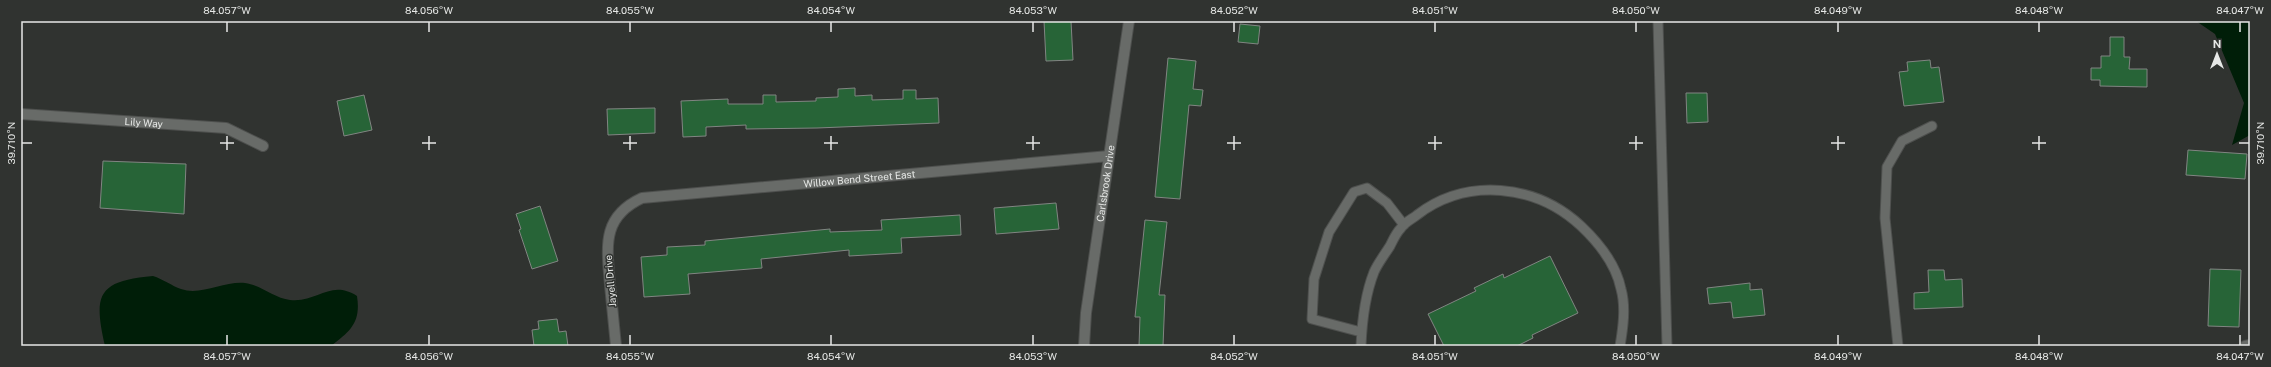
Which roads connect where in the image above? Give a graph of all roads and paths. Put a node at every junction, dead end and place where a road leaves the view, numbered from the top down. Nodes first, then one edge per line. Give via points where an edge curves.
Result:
1 (1129, 21) edge
2 (1658, 21) edge
3 (21, 114) edge
4 (1932, 126) dead end
5 (263, 146) dead end
6 (1109, 156) junction
7 (617, 217) joint
8 (1404, 224) junction
9 (1361, 332) junction
10 (2250, 345) edge
11 (616, 346) edge
12 (1084, 346) edge
13 (1361, 346) edge
14 (1620, 346) edge
15 (1667, 346) edge
16 (1898, 346) edge
17 (2245, 346) edge

1 - 6 street, Carlsbrook Drive
2 - 15 lane
3 - 5 street, Lily Way via 226,128
4 - 16 lane via 1902,141 1887,168 1885,218
6 - 7 street, Willow Bend Street East via 653,196 632,203
6 - 12 street, Carlsbrook Drive via 1086,313
7 - 11 street, Jayell Drive via 609,232 607,250
8 - 9 lane via 1374,271
8 - 9 lane via 1387,203 1367,188 1354,192 1329,232 1314,279 1312,319
8 - 14 lane via 1430,205 1462,192 1490,189 1519,192 1568,214 1592,237 1612,263 1622,289 1624,326
9 - 13 lane
10 - 17 street

